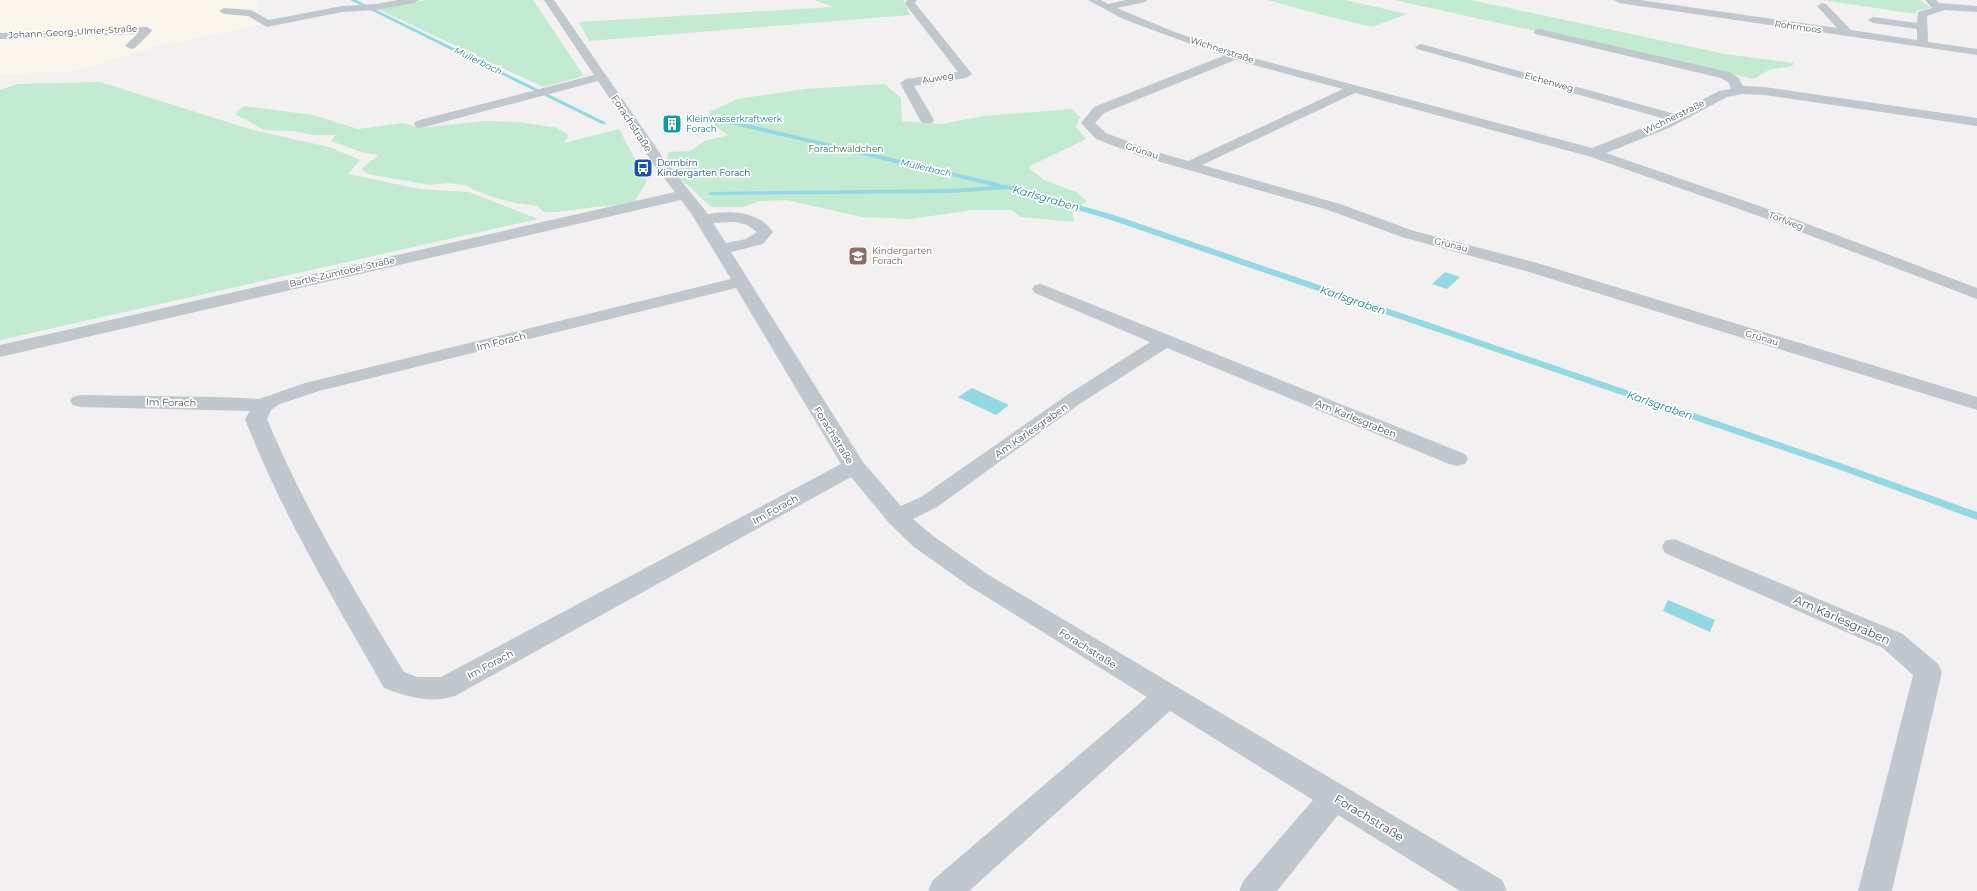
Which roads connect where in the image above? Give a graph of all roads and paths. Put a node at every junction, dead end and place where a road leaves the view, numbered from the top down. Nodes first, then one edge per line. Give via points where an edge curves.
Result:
1 (414, 0) edge
2 (549, 0) edge
3 (912, 0) edge
4 (1093, 0) edge
5 (1142, 0) edge
6 (1620, 0) edge
7 (1933, 3) edge
8 (1822, 6) dead end
9 (1106, 7) junction
10 (1977, 9) edge
11 (224, 11) dead end
12 (1873, 20) dead end
13 (1923, 27) junction
14 (1539, 32) dead end
15 (1847, 34) junction
16 (0, 36) edge
17 (1923, 45) junction
18 (131, 46) dead end
19 (1421, 47) dead end
20 (1977, 52) edge
21 (1234, 56) junction
22 (602, 76) junction
23 (1355, 88) junction
24 (1742, 90) junction
25 (1676, 118) junction
26 (927, 120) dead end
27 (1977, 122) edge
28 (421, 124) dead end
29 (1593, 153) junction
30 (1190, 165) junction
31 (684, 195) junction
32 (702, 220) junction
33 (721, 249) junction
34 (741, 282) junction
35 (1041, 289) dead end
36 (1977, 294) edge
37 (1165, 341) junction
38 (0, 351) edge
39 (80, 401) dead end
40 (1977, 404) edge
41 (263, 406) junction
42 (1457, 459) dead end
43 (854, 466) junction
44 (897, 516) junction
45 (1674, 547) dead end
46 (1167, 696) junction
47 (1334, 797) junction
48 (945, 891) edge
49 (1256, 891) edge
50 (1490, 891) edge
51 (1875, 891) edge

1 - 11 street via 267,24 251,13
2 - 22 street, Forachstraße via 577,44
3 - 26 street, Auweg via 910,3 966,74 906,83
4 - 9 street, Wichnerstraße
5 - 9 street
6 - 15 street, Rohrmoos
7 - 10 street
7 - 13 street via 1939,9 1922,14
8 - 15 street
9 - 21 street, Wichnerstraße via 1168,33
12 - 13 street
13 - 17 street
14 - 24 street via 1725,75 1735,81 1736,86
15 - 17 street, Rohrmoos
16 - 18 street, Johann-Georg-Ulmer-Straße via 147,30
17 - 20 street, Rohrmoos
19 - 25 street, Eichenweg
21 - 23 street, Wichnerstraße
21 - 30 street, Grünau via 1099,110 1088,123 1101,136 1119,144
22 - 28 street
22 - 31 street, Forachstraße
23 - 29 street, Wichnerstraße
23 - 30 street
24 - 25 street, Wichnerstraße via 1723,94
24 - 27 street, Wichnerstraße
25 - 29 street, Wichnerstraße
29 - 36 street, Torfweg via 1765,213
30 - 40 street, Grünau via 1334,208 1408,234 1528,266
31 - 32 street, Forachstraße
31 - 38 street, Bartle-Zumtobel-Straße
32 - 33 street, Forachstraße
32 - 33 street via 734,216 755,223 765,232 752,242
33 - 34 street, Forachstraße
34 - 41 street, Im Forach via 312,387
34 - 43 street, Forachstraße
35 - 37 street, Am Karlesgraben
37 - 42 street, Am Karlesgraben
37 - 44 street, Am Karlesgraben via 1074,399 929,502
39 - 41 street, Im Forach
41 - 43 street, Im Forach via 256,419 267,450 304,525 394,680 416,688 445,688
43 - 44 street, Forachstraße
44 - 46 street, Forachstraße via 924,540 978,580
45 - 51 street, Am Karlesgraben via 1893,641 1928,672
46 - 47 street, Forachstraße
46 - 48 street
47 - 49 street
47 - 50 street, Forachstraße

